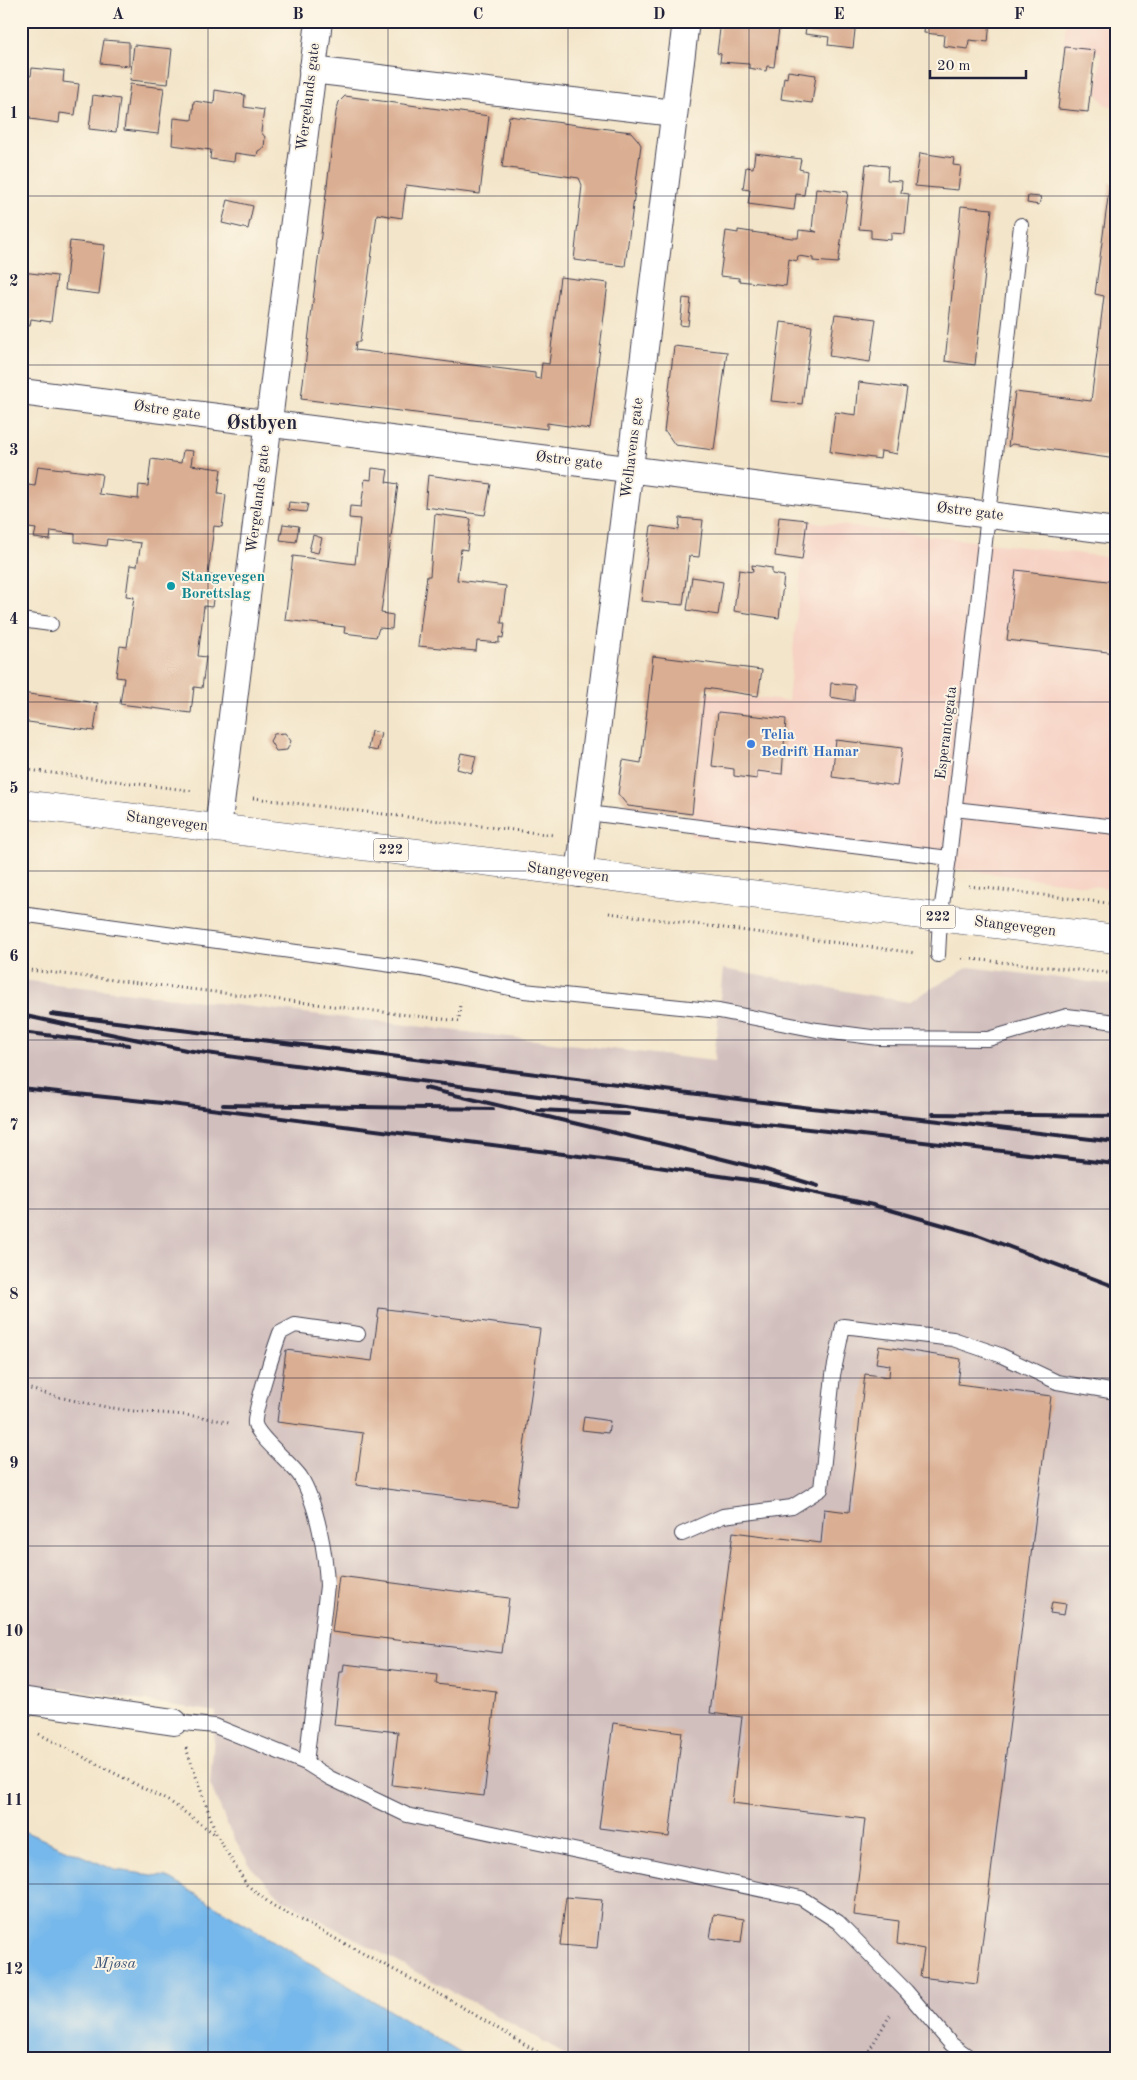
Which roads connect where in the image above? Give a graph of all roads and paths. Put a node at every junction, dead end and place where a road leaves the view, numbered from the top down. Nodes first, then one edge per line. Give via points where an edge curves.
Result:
1 (319, 21) edge
2 (686, 21) edge
3 (312, 70) junction
4 (674, 113) junction
5 (1021, 226) dead end
6 (21, 392) edge
7 (268, 424) junction
8 (630, 468) junction
9 (989, 515) junction
10 (1116, 531) edge
11 (21, 620) edge
12 (51, 624) dead end
13 (21, 769) edge
14 (222, 794) junction
15 (21, 804) edge
16 (954, 809) junction
17 (588, 812) junction
18 (1116, 827) edge
19 (218, 828) junction
20 (556, 836) dead end
21 (949, 858) junction
22 (579, 874) junction
23 (968, 886) dead end
24 (1116, 904) edge
25 (609, 913) dead end
26 (21, 914) edge
27 (940, 918) junction
28 (1116, 939) edge
29 (938, 955) junction
30 (21, 969) edge
31 (1116, 974) edge
32 (462, 978) junction
33 (1116, 1022) edge
34 (358, 1334) dead end
35 (21, 1386) edge
36 (1116, 1392) edge
37 (258, 1432) junction
38 (682, 1534) dead end
39 (21, 1700) edge
40 (174, 1722) junction
41 (38, 1733) dead end
42 (306, 1763) junction
43 (218, 1836) junction
44 (906, 1991) junction
45 (969, 2057) dead end
46 (549, 2059) edge
47 (864, 2059) edge

1 - 3 street, Wergelands gate
2 - 4 street, Welhavens gate
3 - 4 street
3 - 7 street, Wergelands gate
4 - 8 street, Welhavens gate
5 - 9 lane, Esperantogata
6 - 7 street, Østre gate
7 - 8 street, Østre gate
7 - 14 street, Wergelands gate
8 - 9 street, Østre gate
8 - 17 street, Welhavens gate
9 - 10 street, Østre gate
9 - 16 lane, Esperantogata
11 - 12 lane
13 - 14 path
14 - 19 street, Wergelands gate
14 - 20 path
15 - 19 main road, Stangevegen / 222
16 - 18 lane
16 - 21 lane, Esperantogata
17 - 21 lane
17 - 22 street, Welhavens gate
19 - 22 main road, Stangevegen / 222
21 - 27 lane, Esperantogata
22 - 27 main road, Stangevegen / 222
23 - 24 path
25 - 29 path
26 - 32 lane via 421,969
27 - 28 main road, Stangevegen / 222
27 - 29 lane, Esperantogata
29 - 31 path
30 - 32 path via 459,1021
32 - 33 lane via 524,992 719,1011 879,1038 988,1040 1067,1016
34 - 37 lane via 295,1325 280,1333 268,1366 255,1423
35 - 37 path via 52,1396 131,1410 212,1418
36 - 38 lane via 1057,1382 1000,1355 953,1339 843,1326 821,1489 792,1507 723,1516
37 - 42 lane via 282,1454 300,1477 315,1517 326,1566
39 - 40 street
40 - 42 lane via 215,1726
40 - 43 path
41 - 43 path via 172,1803
42 - 44 lane via 407,1815 801,1898 838,1922
43 - 46 path via 247,1885 272,1905 445,1997
44 - 45 lane via 952,2044
44 - 47 path

